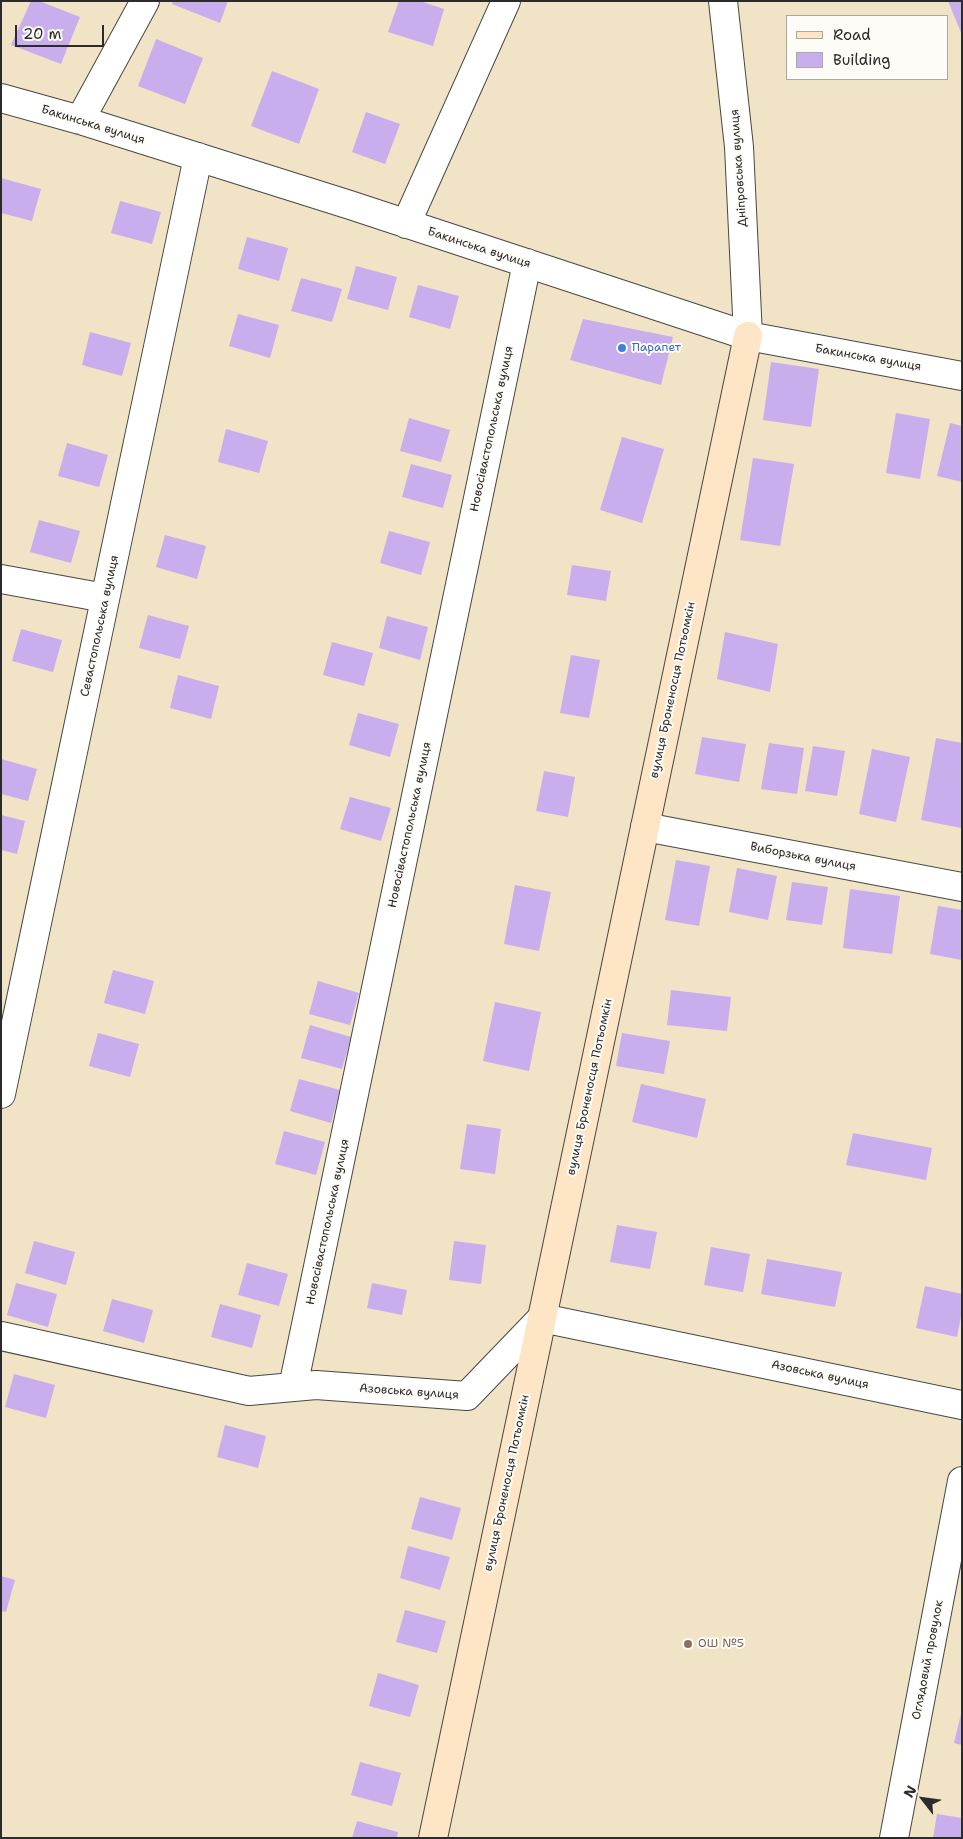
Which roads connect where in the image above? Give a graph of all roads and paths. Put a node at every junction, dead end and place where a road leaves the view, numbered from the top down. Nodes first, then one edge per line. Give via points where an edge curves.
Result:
1 (145, 1) edge
2 (506, 1) edge
3 (723, 1) edge
4 (1, 98) edge
5 (80, 120) junction
6 (198, 157) junction
7 (406, 224) junction
8 (527, 263) junction
9 (748, 336) junction
10 (962, 376) edge
11 (1, 578) edge
12 (105, 598) junction
13 (645, 827) junction
14 (962, 887) edge
15 (1, 1094) edge
16 (542, 1318) junction
17 (1, 1336) edge
18 (293, 1387) junction
19 (962, 1405) edge
20 (962, 1481) edge
21 (433, 1838) edge
22 (894, 1838) edge

1 - 5 street
2 - 7 street
3 - 9 street, Дніпровська вулиця via 739,147
4 - 5 street, Бакинська вулиця
5 - 6 street, Бакинська вулиця
6 - 7 street, Бакинська вулиця
6 - 12 street, Севастопольська вулиця
7 - 8 street, Бакинська вулиця
8 - 9 street, Бакинська вулиця
8 - 18 street, Новосівастопольська вулиця
9 - 10 street, Бакинська вулиця
9 - 13 street, вулиця Броненосця Потьомкін
11 - 12 street
12 - 15 street, Севастопольська вулиця
13 - 14 street, Виборзька вулиця
13 - 16 street, вулиця Броненосця Потьомкін
16 - 18 street, Азовська вулиця via 467,1396 316,1385
16 - 19 street, Азовська вулиця
16 - 21 street, вулиця Броненосця Потьомкін
17 - 18 street, Азовська вулиця via 249,1391
20 - 22 street, Оглядовий провулок

